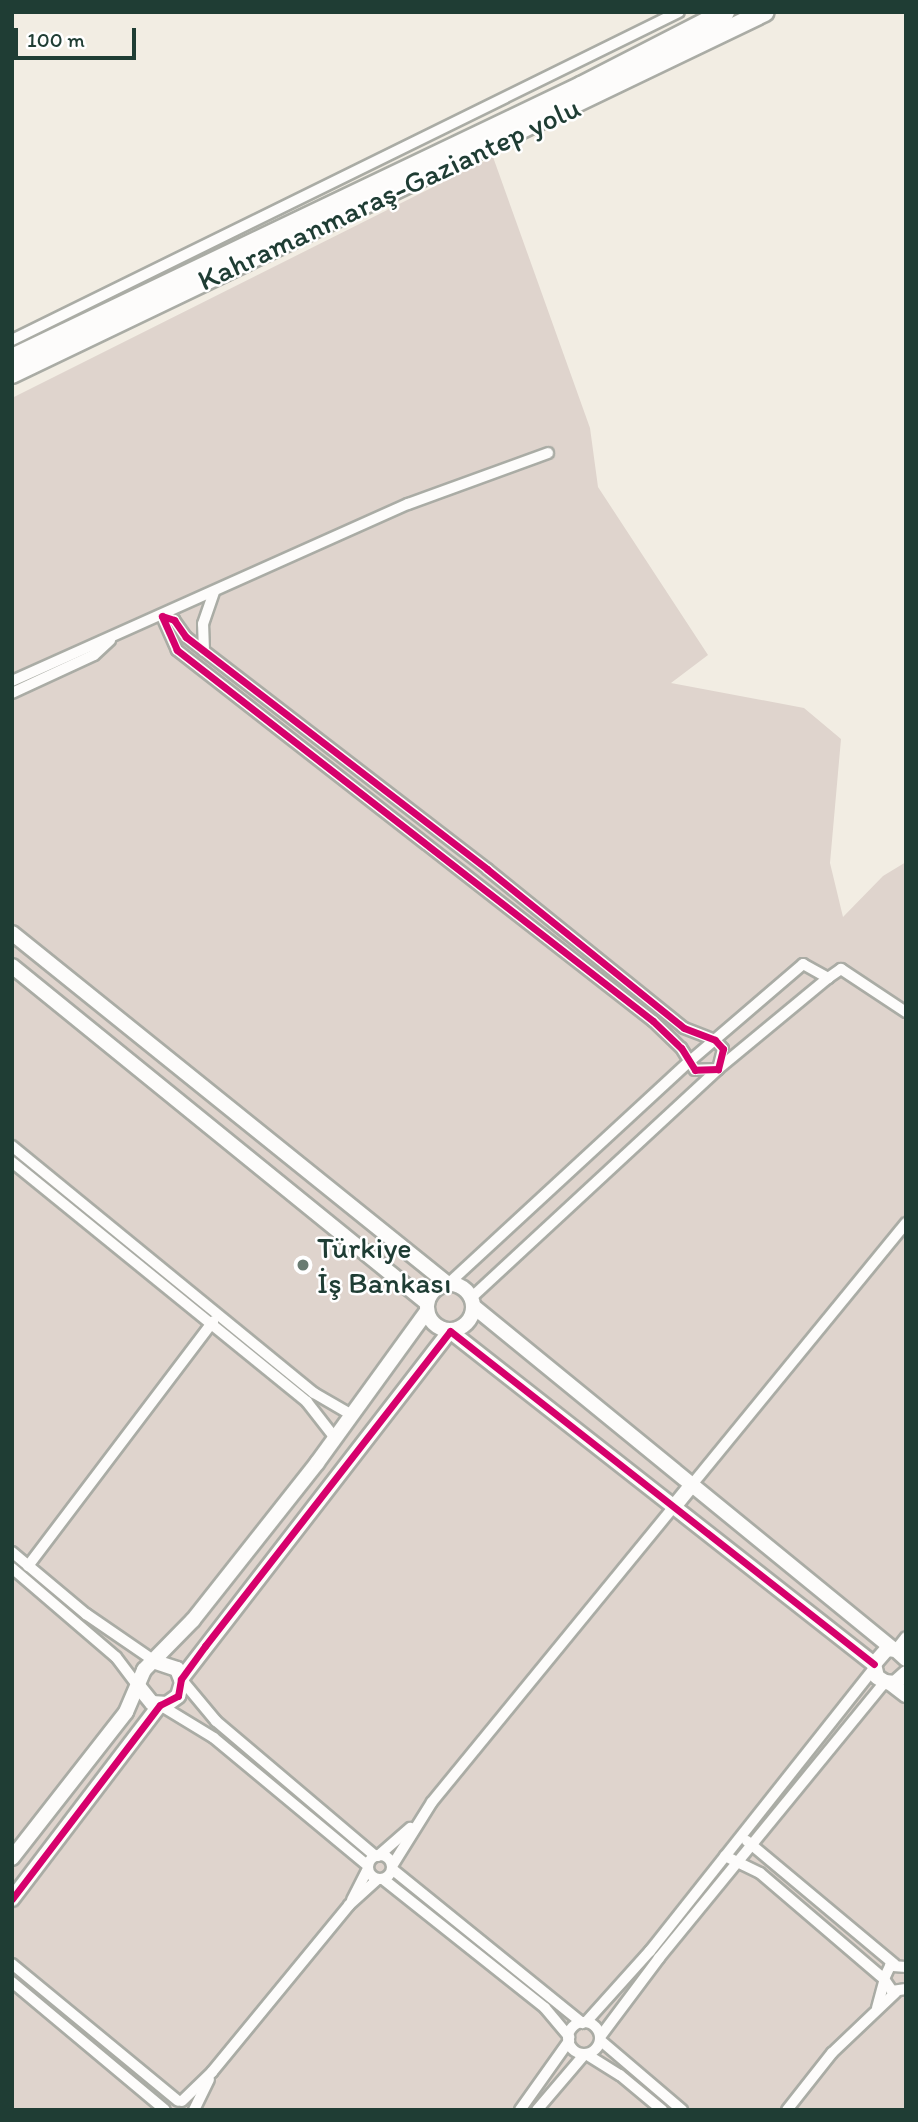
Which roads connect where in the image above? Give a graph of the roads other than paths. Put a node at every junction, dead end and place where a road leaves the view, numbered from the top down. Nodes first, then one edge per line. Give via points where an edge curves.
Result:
1 (680, 12) edge
2 (725, 12) edge
3 (765, 12) edge
4 (12, 340) edge
5 (12, 358) edge
6 (12, 373) edge
7 (548, 453) dead end
8 (215, 592) junction
9 (162, 615) junction
10 (110, 640) junction
11 (204, 651) junction
12 (12, 681) edge
13 (12, 693) edge
14 (12, 933) edge
15 (12, 966) edge
16 (828, 978) junction
17 (906, 1012) edge
18 (715, 1040) junction
19 (690, 1061) junction
20 (718, 1069) junction
21 (12, 1146) edge
22 (12, 1162) edge
23 (31, 1162) junction
24 (23, 1171) junction
25 (906, 1223) edge
26 (137, 1248) junction
27 (129, 1257) junction
28 (448, 1284) junction
29 (472, 1302) junction
30 (427, 1307) junction
31 (213, 1310) junction
32 (213, 1326) junction
33 (450, 1331) junction
34 (352, 1415) junction
35 (371, 1432) junction
36 (335, 1438) junction
37 (354, 1453) junction
38 (691, 1487) junction
39 (673, 1508) junction
40 (12, 1552) edge
41 (28, 1566) junction
42 (12, 1568) edge
43 (906, 1637) edge
44 (901, 1654) edge
45 (156, 1662) junction
46 (874, 1666) junction
47 (906, 1673) edge
48 (181, 1679) junction
49 (887, 1683) junction
50 (139, 1687) junction
51 (906, 1695) edge
52 (160, 1705) junction
53 (416, 1823) junction
54 (741, 1836) junction
55 (752, 1844) junction
56 (376, 1856) junction
57 (725, 1856) junction
58 (12, 1858) edge
59 (736, 1863) junction
60 (392, 1867) junction
61 (368, 1868) junction
62 (381, 1879) junction
63 (696, 1892) junction
64 (12, 1899) edge
65 (706, 1900) junction
66 (349, 1905) junction
67 (654, 1954) junction
68 (906, 1956) edge
69 (12, 1964) edge
70 (899, 1965) edge
71 (512, 1975) junction
72 (884, 1980) junction
73 (12, 1982) edge
74 (902, 1992) edge
75 (877, 2008) junction
76 (584, 2022) junction
77 (569, 2039) junction
78 (600, 2039) junction
79 (585, 2054) junction
80 (212, 2073) junction
81 (641, 2076) junction
82 (633, 2085) junction
83 (180, 2101) junction
84 (529, 2108) edge
85 (165, 2110) edge
86 (170, 2110) edge
87 (193, 2110) edge
88 (662, 2110) edge
89 (682, 2110) edge
90 (787, 2110) edge

1 - 4 street
2 - 5 highway, Kahramanmaraş-Gaziantep yolu via 581,86
3 - 6 highway, Kahramanmaraş-Gaziantep yolu
7 - 8 street via 408,504
8 - 9 street
8 - 11 street via 203,624
9 - 10 street
9 - 11 street via 174,620
9 - 19 street via 177,650 653,1021
10 - 12 street via 92,643
10 - 13 street via 94,655
11 - 18 street via 684,1028
14 - 28 street
15 - 30 street
16 - 17 street via 841,969
16 - 18 street via 803,964
16 - 20 street
18 - 19 street
18 - 20 street via 723,1049
19 - 20 street via 695,1070
19 - 28 street
20 - 29 street
21 - 23 street
22 - 24 street
23 - 24 street
23 - 26 street
24 - 27 street
25 - 38 street
26 - 27 street
26 - 31 street
27 - 32 street
28 - 29 street via 465,1290
28 - 30 street via 432,1293
29 - 33 street via 467,1323
29 - 38 street
30 - 33 street via 435,1326
30 - 34 street
31 - 32 street
31 - 34 street via 314,1393
32 - 36 street via 307,1402
32 - 41 street
33 - 35 street
33 - 39 street
34 - 35 street
34 - 36 street
35 - 37 street
36 - 37 street
36 - 45 street
37 - 48 street
38 - 39 street
38 - 44 street
39 - 46 street
39 - 53 street
40 - 41 street
41 - 45 street via 116,1637
42 - 50 street via 116,1657
43 - 44 street
44 - 46 street via 882,1651
45 - 48 street via 173,1666
45 - 50 street via 144,1670
46 - 49 street
46 - 54 street
47 - 49 street
48 - 52 street via 178,1696
48 - 56 street via 216,1721
49 - 51 street
49 - 55 street
50 - 52 street via 145,1698
50 - 58 street
52 - 61 street via 214,1738
52 - 64 street
53 - 56 street
53 - 60 street
54 - 55 street
54 - 57 street
55 - 59 street
55 - 70 street
56 - 60 street via 387,1857
56 - 61 street
57 - 59 street
57 - 63 street
59 - 65 street
59 - 72 street via 760,1874
60 - 62 street
60 - 71 street
61 - 62 street
61 - 66 street
62 - 66 street
62 - 71 street
63 - 65 street
63 - 67 street
65 - 67 street
66 - 80 street
67 - 76 street
67 - 78 street
68 - 70 street
69 - 83 street
70 - 72 street
71 - 76 street
71 - 77 street via 560,2022
72 - 74 street
72 - 75 street
73 - 85 street
74 - 75 street
75 - 90 street via 832,2053
76 - 77 street
76 - 78 street via 597,2029
77 - 79 street via 576,2052
77 - 84 street
78 - 79 street via 597,2048
78 - 81 street
79 - 82 street
79 - 84 street
80 - 83 street
80 - 87 street
81 - 82 street
81 - 89 street
82 - 88 street
83 - 86 street
83 - 87 street

